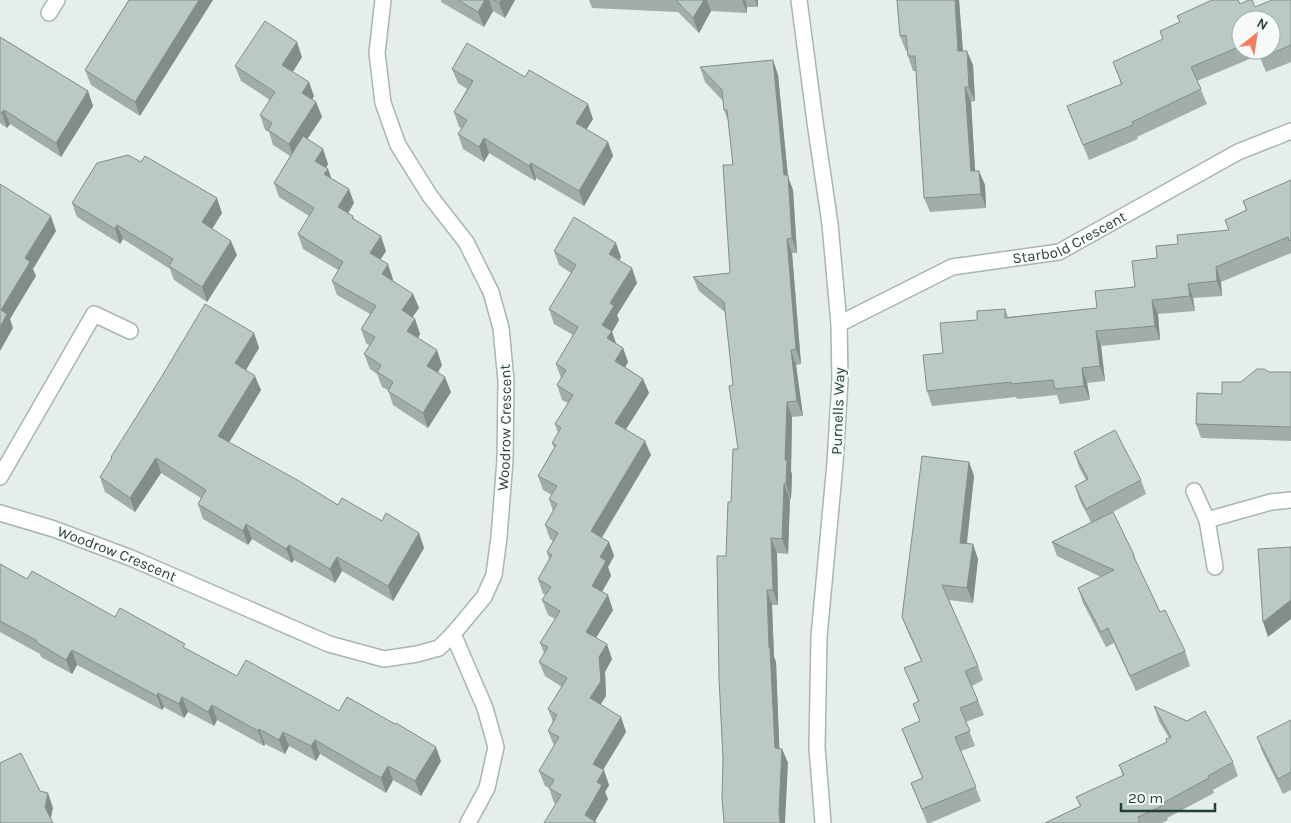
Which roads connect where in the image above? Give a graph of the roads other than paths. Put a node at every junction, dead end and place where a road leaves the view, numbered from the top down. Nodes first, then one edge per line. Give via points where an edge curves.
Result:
1 (382, 0) edge
2 (799, 0) edge
3 (1291, 131) edge
4 (839, 324) junction
5 (130, 331) dead end
6 (0, 477) edge
7 (1194, 491) dead end
8 (1291, 500) edge
9 (0, 513) edge
10 (1207, 520) junction
11 (1215, 567) dead end
12 (453, 634) junction
13 (472, 822) edge
14 (823, 823) edge

1 - 12 street, Woodrow Crescent via 377,53 383,103 398,145 430,196 466,242 491,292 501,328 506,381 504,460 494,575 484,596
2 - 4 street, Purnells Way via 830,224
3 - 4 street, Starbold Crescent via 1238,152 1058,252 952,267
4 - 14 street, Purnells Way via 840,380 835,463 819,637 818,748
5 - 6 street via 94,314
7 - 10 street
8 - 10 street
9 - 12 street, Woodrow Crescent via 131,558 338,647 384,659 439,648
10 - 11 street
12 - 13 street via 485,708 496,747 487,788

